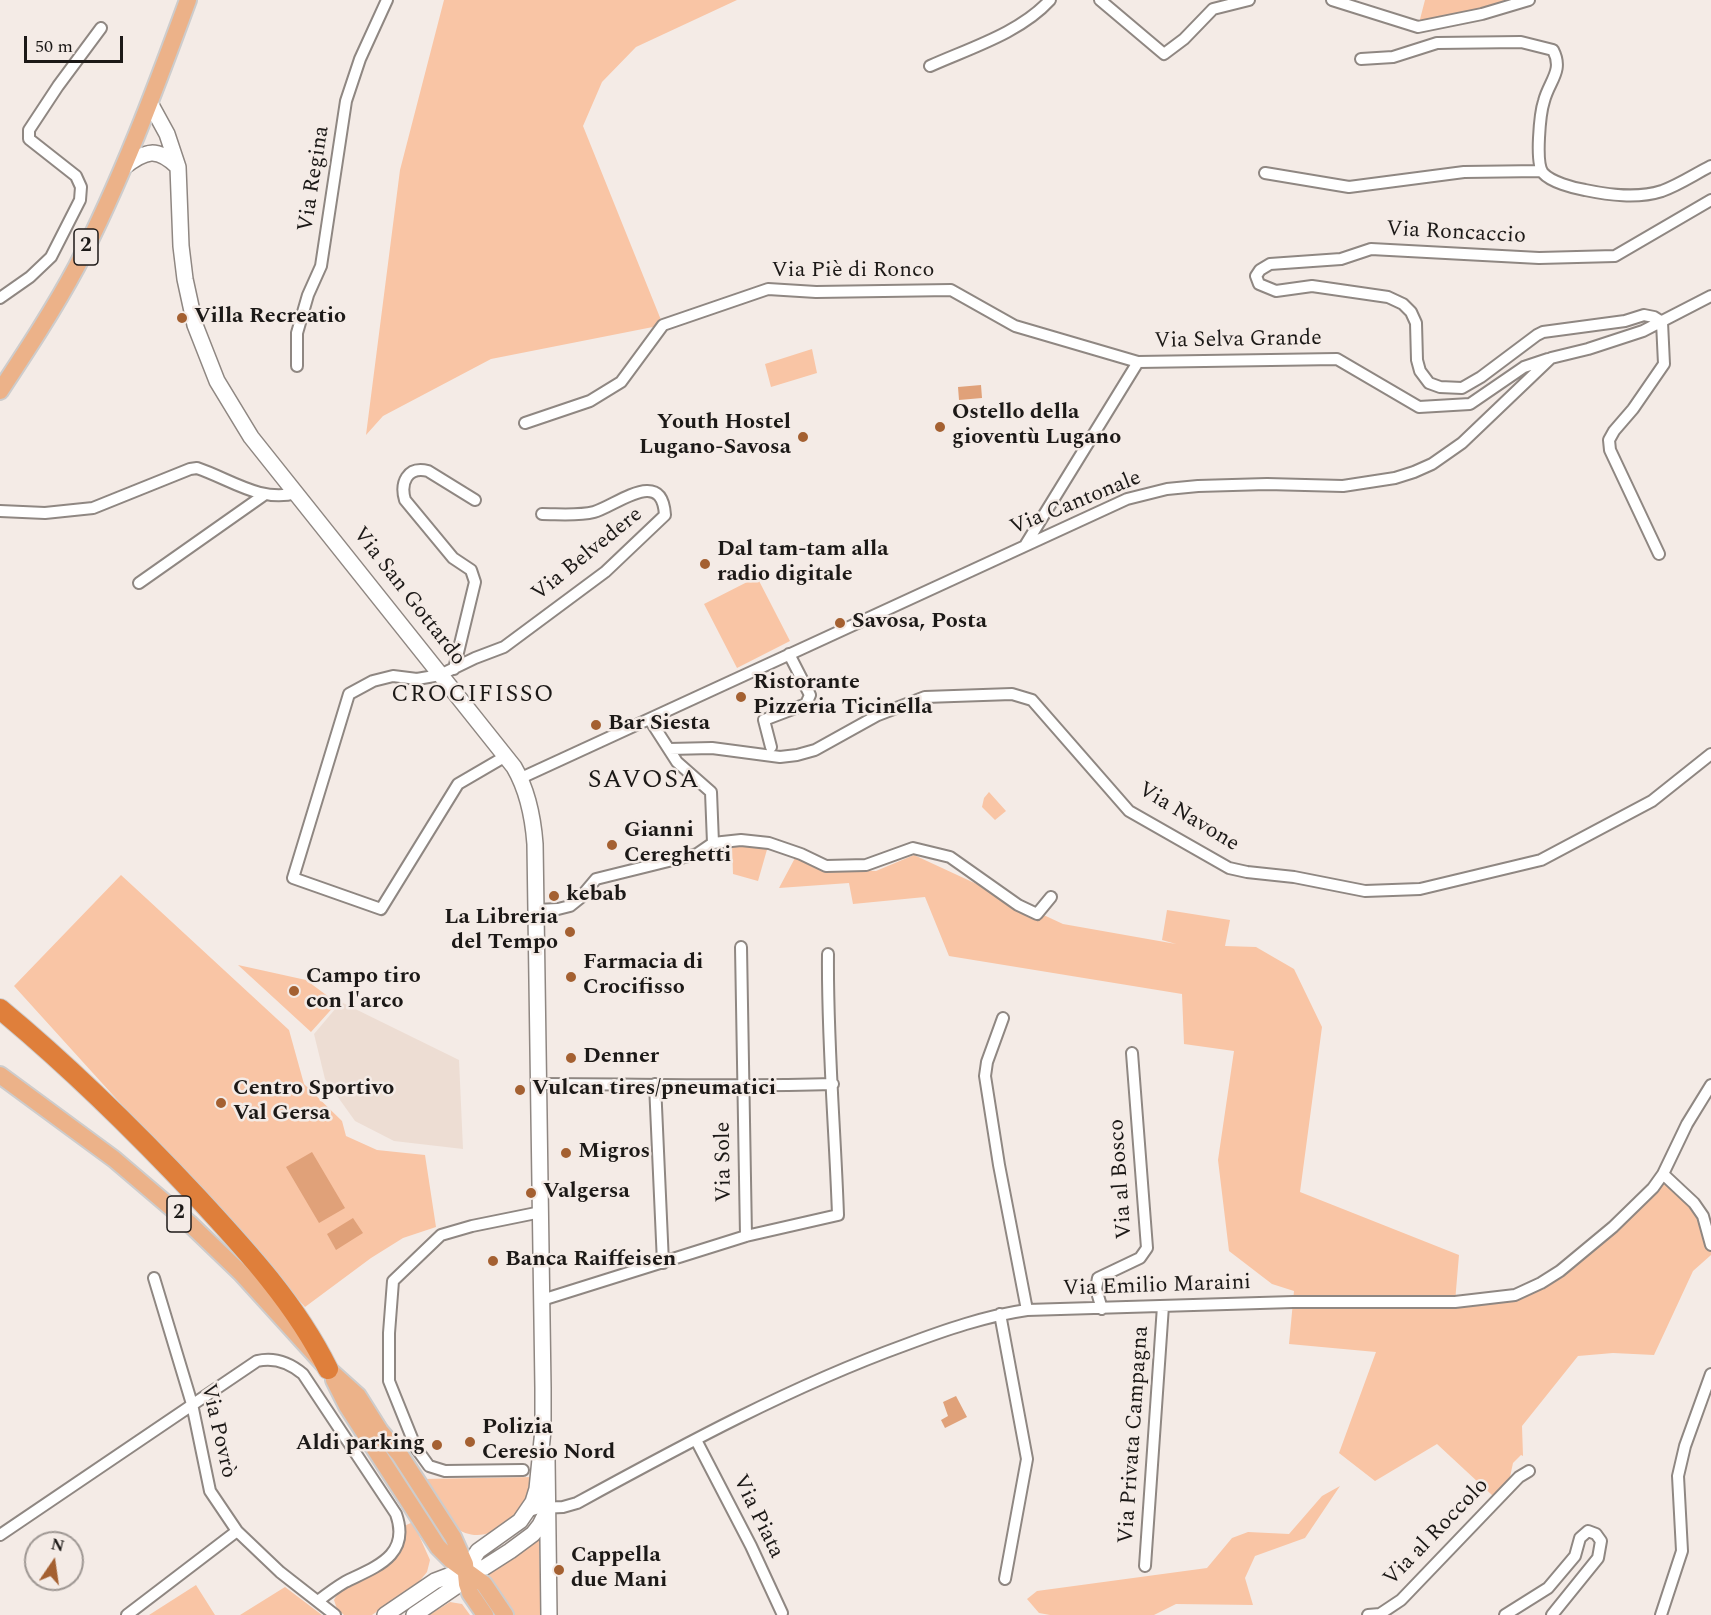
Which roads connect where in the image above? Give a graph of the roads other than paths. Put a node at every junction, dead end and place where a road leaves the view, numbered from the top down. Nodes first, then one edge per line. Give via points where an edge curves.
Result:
1 (188, 0) edge
2 (387, 0) edge
3 (1050, 0) edge
4 (1100, 0) edge
5 (1249, 0) edge
6 (1332, 0) edge
7 (1529, 0) edge
8 (101, 28) dead end
9 (1361, 59) dead end
10 (930, 66) dead end
11 (150, 104) junction
12 (1711, 166) edge
13 (124, 167) junction
14 (178, 167) junction
15 (1541, 171) junction
16 (1265, 173) dead end
17 (1711, 200) edge
18 (1711, 296) edge
19 (0, 298) edge
20 (1662, 322) junction
21 (1551, 358) junction
22 (1138, 362) junction
23 (297, 366) dead end
24 (2, 387) edge
25 (525, 423) dead end
26 (296, 493) junction
27 (264, 495) junction
28 (475, 500) dead end
29 (0, 511) edge
30 (542, 514) dead end
31 (1026, 544) junction
32 (1659, 554) dead end
33 (139, 583) dead end
34 (789, 654) junction
35 (447, 672) junction
36 (650, 720) junction
37 (771, 747) dead end
38 (669, 749) junction
39 (1711, 754) edge
40 (506, 756) junction
41 (521, 778) junction
42 (713, 843) junction
43 (1051, 897) dead end
44 (537, 910) junction
45 (741, 947) dead end
46 (828, 954) dead end
47 (0, 1009) edge
48 (1003, 1018) dead end
49 (1132, 1053) dead end
50 (3, 1077) edge
51 (539, 1084) junction
52 (655, 1084) junction
53 (833, 1084) junction
54 (1711, 1085) edge
55 (743, 1086) junction
56 (1663, 1174) junction
57 (541, 1212) junction
58 (746, 1236) junction
59 (1711, 1245) edge
60 (663, 1263) junction
61 (153, 1278) dead end
62 (542, 1300) junction
63 (1164, 1306) junction
64 (1102, 1309) junction
65 (1027, 1310) junction
66 (1000, 1314) junction
67 (328, 1369) junction
68 (1711, 1374) edge
69 (192, 1404) junction
70 (543, 1430) junction
71 (696, 1440) junction
72 (523, 1470) dead end
73 (1529, 1471) dead end
74 (548, 1509) junction
75 (529, 1511) junction
76 (237, 1531) junction
77 (0, 1535) edge
78 (1145, 1566) dead end
79 (466, 1572) junction
80 (1005, 1579) dead end
81 (318, 1601) junction
82 (782, 1613) dead end
83 (127, 1615) edge
84 (335, 1615) edge
85 (385, 1615) edge
86 (414, 1615) edge
87 (485, 1615) edge
88 (505, 1615) edge
89 (549, 1615) edge
90 (1368, 1615) edge
91 (1505, 1615) edge
92 (1552, 1615) edge
93 (1661, 1615) edge

1 - 11 main road, 2
2 - 23 street, Via Regina via 360,58 346,102 321,266 297,333
3 - 10 street via 1017,26
4 - 5 street via 1164,54 1213,9
6 - 7 street via 1418,27
8 - 19 street via 29,130 29,140 76,176 81,187 80,200 51,257
9 - 15 street via 1393,57 1437,43 1521,42 1553,50 1556,73 1544,99 1539,131
11 - 13 main road, 2
11 - 14 main road, Via San Gottardo via 167,134
12 - 15 street via 1662,191 1610,195 1569,187
13 - 14 main road via 152,152 166,156
13 - 24 main road, 2 via 61,296
14 - 26 main road, Via San Gottardo via 185,279 202,345 240,422
15 - 16 street via 1464,172 1349,187
17 - 20 street, Via Roncaccio via 1615,256 1539,258 1371,249 1341,259 1270,264 1256,276 1259,284 1276,291 1312,286 1388,297 1403,304 1416,323 1420,371 1429,383 1440,387 1462,388 1543,332 1644,315
18 - 20 street
20 - 21 street via 1588,350
20 - 32 street via 1664,364 1609,440 1610,450
21 - 22 street, Via Selva Grande via 1524,367 1470,404 1419,407 1337,359
21 - 31 street, Via Cantonale via 1462,443 1414,472 1343,486 1267,483 1167,489 1127,499
22 - 25 street, Via Piè di Ronco via 1016,326 951,291 768,289 663,325 621,382 590,400
22 - 31 street, Via Selva Grande
26 - 27 street via 284,497
26 - 35 main road, Via San Gottardo
27 - 29 street via 197,468 93,508 45,513
27 - 33 street
28 - 35 street via 422,469 409,474 402,489 405,500 453,558 474,576
30 - 35 street, Via Belvedere via 595,512 639,491 650,491 662,501 665,515 605,572 504,647
31 - 34 street, Via Cantonale
34 - 36 street, Via Cantonale
34 - 37 street via 810,695 806,704 764,720
35 - 40 main road, Via San Gottardo
35 - 40 street via 426,678 383,678 349,694 293,878 381,909 459,784
36 - 38 street
36 - 41 street, Via Cantonale
38 - 39 street, Via Navone via 712,748 780,757 797,755 815,750 878,715 925,698 1012,694 1032,700 1129,811 1229,868 1365,891 1420,889 1541,860 1652,801
38 - 42 street via 677,762 711,792
40 - 41 main road, Via San Gottardo
41 - 44 main road, Via San Gottardo via 534,833
42 - 43 street via 769,843 826,866 866,865 913,848 950,857 1037,914
42 - 44 street via 697,854 596,879 570,906
44 - 51 main road, Via San Gottardo
45 - 55 street, Via Sole
46 - 53 street via 828,1036
47 - 67 highway via 151,1148 213,1214 293,1309
48 - 65 street via 985,1076
49 - 64 street, Via al Bosco via 1147,1248 1140,1258 1098,1278 1096,1289
50 - 67 main road, 2 via 114,1159 189,1223 258,1291
51 - 52 street
51 - 57 main road, Via San Gottardo
52 - 55 street
52 - 60 street
53 - 55 street
53 - 58 street via 838,1215
54 - 56 street, Via Emilio Maraini
55 - 58 street, Via Sole
56 - 59 street via 1694,1203
56 - 63 street, Via Emilio Maraini via 1613,1227 1560,1271 1515,1295 1455,1302
57 - 62 main road, Via San Gottardo
57 - 72 street via 441,1235 393,1281 391,1302 390,1381 416,1448 429,1466 445,1471
58 - 60 street
60 - 62 street
61 - 69 street, Via Povrò
62 - 70 main road, Via San Gottardo
63 - 64 street, Via Emilio Maraini
63 - 78 street, Via Privata Campagna
64 - 65 street, Via Emilio Maraini
65 - 66 street, Via Emilio Maraini
66 - 71 street, Via Emilio Maraini via 858,1362
66 - 80 street via 1026,1459
67 - 79 main road, 2 via 358,1396 400,1455 459,1549
68 - 93 street via 1678,1476 1682,1551
69 - 76 street, Via Povrò via 210,1491
69 - 77 street
69 - 81 street via 257,1361 295,1366 396,1514 397,1546 386,1560
70 - 74 main road, Via San Gottardo
70 - 75 main road, Via San Gottardo via 537,1489
71 - 74 street, Via Emilio Maraini via 578,1503
71 - 82 street, Via Piata
73 - 90 street, Via al Roccolo via 1401,1600 1380,1614
74 - 75 street, Via Emilio Maraini
74 - 79 main road via 526,1540 485,1567
74 - 89 main road, Via San Gottardo
75 - 79 main road, Via San Gottardo via 514,1527 478,1551
76 - 81 street, Via Povrò
76 - 83 street
79 - 85 main road via 435,1581
79 - 86 main road, Via San Gottardo via 455,1587
79 - 87 main road, 2 via 470,1593
79 - 88 main road via 484,1584
81 - 84 street, Via Povrò
91 - 92 street via 1548,1588 1575,1556 1580,1538 1588,1531 1596,1534 1601,1541 1598,1558

